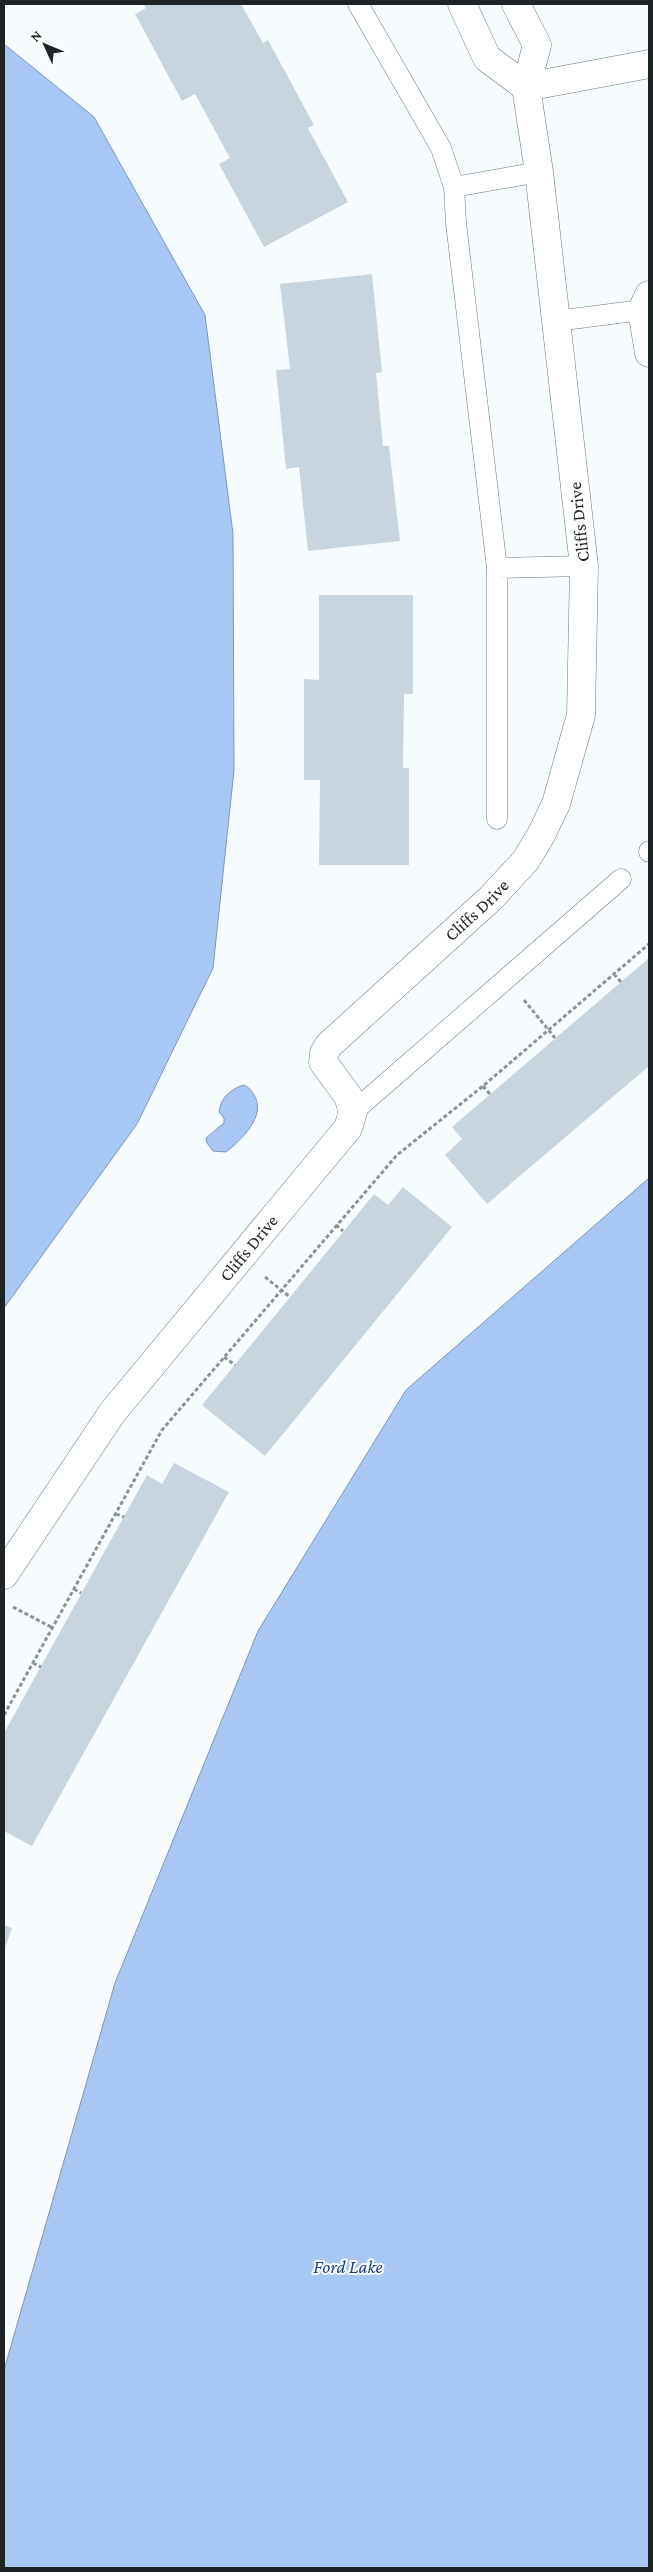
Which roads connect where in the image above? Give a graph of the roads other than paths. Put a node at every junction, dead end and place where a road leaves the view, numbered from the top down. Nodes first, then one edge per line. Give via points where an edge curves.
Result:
1 (358, 4) edge
2 (462, 4) edge
3 (516, 4) edge
4 (649, 64) edge
5 (526, 87) junction
6 (539, 172) junction
7 (454, 187) junction
8 (646, 302) edge
9 (556, 321) junction
10 (649, 353) edge
11 (584, 566) junction
12 (497, 568) junction
13 (497, 819) dead end
14 (621, 879) dead end
15 (353, 1112) junction
16 (4, 1575) edge

1 - 7 lane via 441,148
2 - 5 street via 487,58
3 - 5 street, Cliffs Drive via 537,45
4 - 5 street
5 - 6 street, Cliffs Drive
6 - 7 lane
6 - 9 street, Cliffs Drive
7 - 12 lane
8 - 9 lane
8 - 10 street
9 - 11 street, Cliffs Drive
11 - 12 lane
11 - 15 street, Cliffs Drive via 581,716 556,804 541,836 510,880 329,1045 323,1062 348,1096
12 - 13 lane
14 - 15 lane
15 - 16 street, Cliffs Drive via 348,1128 112,1413

